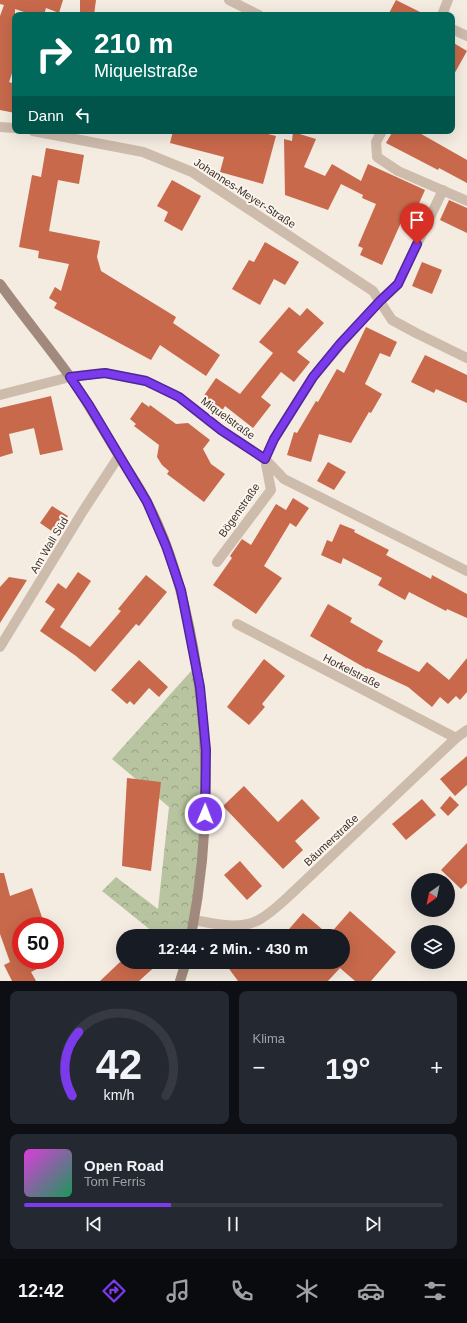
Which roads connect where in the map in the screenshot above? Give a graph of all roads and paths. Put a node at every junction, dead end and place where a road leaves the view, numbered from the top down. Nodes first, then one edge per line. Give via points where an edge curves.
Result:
1 (229, 0) edge
2 (448, 0) edge
3 (243, 3) edge
4 (256, 12) edge
5 (443, 12) edge
6 (455, 30) edge
7 (467, 36) edge
8 (0, 127) edge
9 (12, 128) edge
10 (49, 134) edge
11 (380, 134) edge
12 (443, 190) junction
13 (467, 201) edge
14 (0, 284) edge
15 (380, 301) junction
16 (467, 358) edge
17 (70, 377) junction
18 (0, 395) edge
19 (119, 456) junction
20 (265, 459) junction
21 (217, 562) dead end
22 (467, 571) edge
23 (237, 624) dead end
24 (0, 647) edge
25 (467, 730) edge
26 (456, 738) junction
27 (194, 920) junction
28 (192, 929) edge
29 (184, 969) edge
30 (180, 981) edge

1 - 3 street
2 - 5 street
3 - 4 street
6 - 7 street
8 - 9 street
10 - 15 street, Johannes-Meyer-Straße via 143,152 192,172 373,291
11 - 12 street via 376,142 377,157 398,171
12 - 13 street
12 - 15 street via 398,284
14 - 17 main road
15 - 16 street, Johannes-Meyer-Straße via 392,320
15 - 20 street via 313,377 274,439
17 - 18 street, Miquelstraße
17 - 19 main road
17 - 20 street, Miquelstraße via 105,373 146,381 179,397 221,430
19 - 24 street, Am Wall Süd
19 - 27 main road via 147,502 166,546 183,597 200,687 206,750 206,801 204,850
20 - 21 street, Bögenstraße via 271,490
20 - 22 street, Miquelstraße via 284,479
23 - 26 street, Horkelstraße
25 - 26 street, Bäumerstraße
26 - 27 street, Bäumerstraße via 289,896 261,919 241,926
27 - 28 main road
29 - 30 main road

